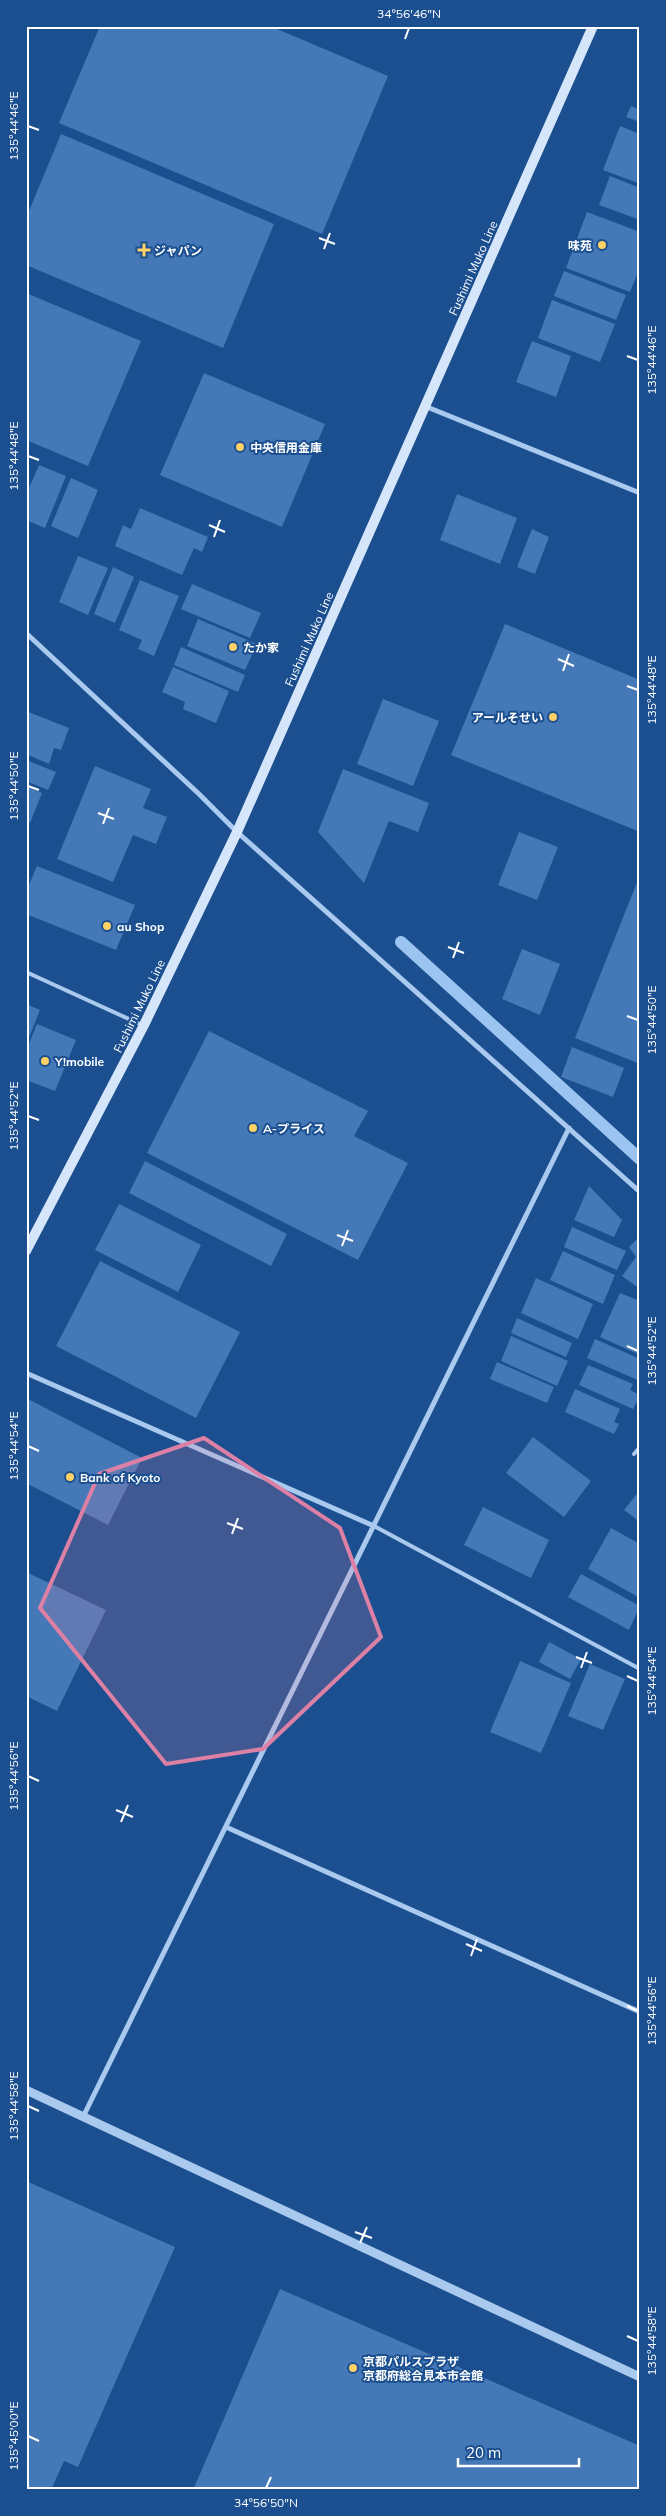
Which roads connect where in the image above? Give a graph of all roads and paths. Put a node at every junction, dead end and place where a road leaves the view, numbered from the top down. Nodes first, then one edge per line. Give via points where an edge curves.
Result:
1 (593, 26) edge
2 (427, 407) junction
3 (640, 493) edge
4 (26, 633) edge
5 (237, 832) junction
6 (26, 972) edge
7 (144, 1026) junction
8 (569, 1128) junction
9 (640, 1192) edge
10 (26, 1251) edge
11 (26, 1373) edge
12 (640, 1448) edge
13 (634, 1454) dead end
14 (374, 1526) junction
15 (640, 1669) edge
16 (226, 1827) junction
17 (640, 2012) edge
18 (26, 2090) edge
19 (83, 2116) junction
20 (640, 2377) edge

1 - 2 main road, Fushimi Muko Line
2 - 3 street
2 - 5 main road, Fushimi Muko Line
4 - 5 street
5 - 7 main road, Fushimi Muko Line
5 - 8 street
6 - 7 lane
7 - 10 main road, Fushimi Muko Line
8 - 9 street
8 - 14 street
11 - 14 street
12 - 13 lane
14 - 15 lane
14 - 16 street
16 - 17 street
16 - 19 street
18 - 19 street
19 - 20 street

